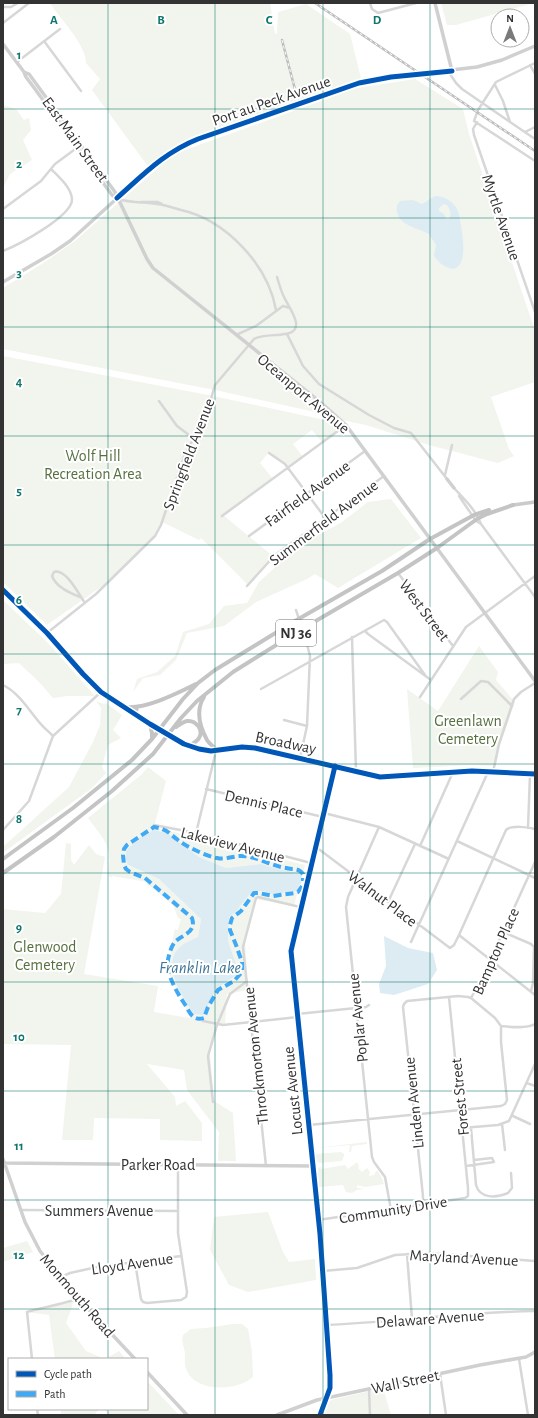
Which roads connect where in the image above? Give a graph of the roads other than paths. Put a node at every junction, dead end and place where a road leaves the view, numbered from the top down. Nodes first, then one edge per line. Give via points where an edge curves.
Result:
1 (18, 3) edge
2 (29, 3) edge
3 (370, 3) edge
4 (416, 3) edge
5 (435, 3) edge
6 (3, 7) edge
7 (3, 23) edge
8 (60, 29) dead end
9 (44, 41) junction
10 (3, 44) edge
11 (535, 46) edge
12 (17, 62) junction
13 (535, 63) edge
14 (530, 65) junction
15 (450, 71) junction
16 (24, 72) junction
17 (535, 74) edge
18 (495, 85) junction
19 (81, 91) dead end
20 (482, 103) junction
21 (477, 122) junction
22 (510, 122) junction
23 (535, 127) edge
24 (525, 132) junction
25 (535, 139) edge
26 (78, 147) junction
27 (535, 162) edge
28 (51, 169) junction
29 (117, 198) junction
30 (3, 209) edge
31 (3, 251) edge
32 (277, 277) dead end
33 (3, 282) edge
34 (290, 308) junction
35 (276, 310) junction
36 (535, 312) edge
37 (287, 334) junction
38 (236, 335) junction
39 (248, 345) junction
40 (159, 401) dead end
41 (346, 425) junction
42 (194, 438) junction
43 (452, 445) dead end
44 (365, 451) junction
45 (270, 452) dead end
46 (288, 468) junction
47 (384, 476) junction
48 (446, 477) junction
49 (454, 488) joint
50 (307, 493) junction
51 (535, 502) edge
52 (513, 505) joint
53 (222, 516) dead end
54 (476, 517) junction
55 (326, 519) junction
56 (249, 536) dead end
57 (430, 539) junction
58 (437, 548) junction
59 (398, 573) junction
60 (535, 576) edge
61 (524, 583) junction
62 (247, 586) dead end
63 (3, 590) edge
64 (80, 597) junction
65 (535, 597) edge
66 (85, 603) junction
67 (296, 610) dead end
68 (484, 613) junction
69 (299, 619) junction
70 (302, 629) junction
71 (365, 630) junction
72 (48, 633) junction
73 (352, 637) junction
74 (453, 646) junction
75 (310, 661) junction
76 (425, 675) junction
77 (431, 680) junction
78 (535, 682) edge
79 (198, 683) junction
80 (3, 685) edge
81 (261, 689) dead end
82 (101, 692) junction
83 (207, 692) junction
84 (420, 697) dead end
85 (461, 699) dead end
86 (122, 706) junction
87 (512, 706) junction
88 (137, 707) junction
89 (135, 715) junction
90 (284, 720) dead end
91 (150, 724) junction
92 (308, 726) junction
93 (174, 728) junction
94 (159, 730) junction
95 (169, 735) junction
96 (53, 736) junction
97 (152, 739) junction
98 (188, 746) junction
99 (216, 750) junction
100 (300, 758) junction
101 (335, 766) junction
102 (356, 772) junction
103 (453, 772) junction
104 (491, 772) junction
105 (530, 774) junction
106 (535, 774) edge
107 (206, 789) junction
108 (323, 815) junction
109 (154, 825) dead end
110 (379, 827) junction
111 (528, 828) junction
112 (3, 830) edge
113 (535, 830) edge
114 (196, 833) junction
115 (457, 841) junction
116 (415, 844) junction
117 (316, 846) junction
118 (420, 846) junction
119 (4, 857) edge
120 (493, 858) junction
121 (449, 859) junction
122 (535, 862) edge
123 (311, 863) junction
124 (3, 873) edge
125 (530, 874) junction
126 (356, 878) junction
127 (535, 878) edge
128 (388, 902) junction
129 (300, 907) junction
130 (420, 926) junction
131 (503, 932) junction
132 (459, 935) junction
133 (412, 942) dead end
134 (491, 960) junction
135 (247, 981) junction
136 (531, 991) junction
137 (535, 995) edge
138 (449, 997) junction
139 (471, 998) junction
140 (369, 1005) dead end
141 (356, 1008) junction
142 (298, 1015) junction
143 (203, 1021) dead end
144 (251, 1022) junction
145 (535, 1024) edge
146 (217, 1025) junction
147 (501, 1026) junction
148 (535, 1064) edge
149 (527, 1083) junction
150 (535, 1086) edge
151 (213, 1102) dead end
152 (460, 1110) junction
153 (414, 1115) junction
154 (513, 1116) junction
155 (368, 1120) junction
156 (502, 1124) junction
157 (530, 1124) dead end
158 (309, 1125) junction
159 (462, 1128) junction
160 (471, 1128) junction
161 (505, 1150) dead end
162 (474, 1160) junction
163 (4, 1161) edge
164 (178, 1164) junction
165 (474, 1165) junction
166 (266, 1166) junction
167 (313, 1166) junction
168 (466, 1166) junction
169 (511, 1173) dead end
170 (467, 1197) joint
171 (423, 1204) junction
172 (21, 1210) junction
173 (391, 1210) junction
174 (178, 1211) junction
175 (318, 1220) junction
176 (407, 1254) junction
177 (181, 1256) junction
178 (535, 1261) edge
179 (135, 1262) junction
180 (322, 1271) junction
181 (61, 1278) junction
182 (78, 1298) junction
183 (535, 1311) edge
184 (412, 1320) junction
185 (326, 1325) junction
186 (535, 1352) edge
187 (32, 1358) edge
188 (134, 1358) edge
189 (519, 1359) junction
190 (148, 1373) edge
191 (440, 1373) junction
192 (369, 1389) junction
193 (326, 1398) junction
194 (187, 1415) edge
195 (277, 1415) edge
196 (320, 1415) edge
197 (370, 1415) edge
198 (446, 1415) edge
199 (528, 1415) edge

1 - 6 street via 11,7
2 - 7 street
3 - 4 street via 374,12
5 - 15 street
8 - 9 street
9 - 12 street
9 - 19 street
10 - 12 street, East Main Street
11 - 15 street, Port au Peck Avenue via 488,65
12 - 16 street, East Main Street
13 - 14 street
14 - 17 street
14 - 18 street via 498,80
15 - 20 street via 458,86
15 - 29 street, Port au Peck Avenue via 358,83 198,139 165,156
16 - 26 street, East Main Street
16 - 29 street, East Main Street via 29,74
18 - 20 street
18 - 22 street
20 - 21 street, Myrtle Avenue via 474,120
20 - 22 street
21 - 27 street
21 - 36 street, Myrtle Avenue via 473,129 474,135
22 - 24 street
23 - 24 street
24 - 25 street
26 - 28 street
26 - 29 street, East Main Street via 112,195
28 - 30 street via 41,181
28 - 31 street via 68,189 72,198 71,206 43,230
29 - 33 street, Port au Peck Avenue via 61,248
29 - 35 street via 182,210 199,215 220,227 252,257 274,300
29 - 38 street, Oceanport Avenue via 153,268
32 - 34 street
34 - 35 street via 284,306
34 - 37 street via 296,324 292,332
35 - 38 street via 259,324
37 - 39 street, Springfield Avenue via 258,337
37 - 48 street via 303,366 319,384 360,410 394,428 411,433
38 - 39 street, Oceanport Avenue
39 - 41 street, Oceanport Avenue
39 - 42 street, Springfield Avenue via 215,385 206,416
40 - 42 street via 177,426
41 - 44 street, Oceanport Avenue
41 - 46 street
42 - 66 street, Springfield Avenue via 185,454 157,532
43 - 48 street
44 - 47 street, Oceanport Avenue
44 - 50 street, Fairfield Avenue
45 - 46 street
46 - 50 street
46 - 53 street
47 - 55 street, Summerfield Avenue
47 - 57 street, Oceanport Avenue
48 - 49 street
49 - 54 street
50 - 55 street
50 - 56 street, Fairfield Avenue
51 - 52 main road, NJ 36
52 - 54 highway, NJ 36
54 - 57 highway, NJ 36
54 - 58 highway, NJ 36
54 - 61 street
55 - 62 street, Summerfield Avenue via 275,555
57 - 58 street, Oceanport Avenue
57 - 69 highway, NJ 36 via 382,571
58 - 59 highway, NJ 36
58 - 68 street, Oceanport Avenue
59 - 70 highway, NJ 36
59 - 74 street, West Street
60 - 61 street
61 - 65 street
61 - 68 street
63 - 72 street, Broadway
64 - 64 street via 63,573 54,572 52,576 57,583
64 - 66 street
66 - 72 street, Springfield Avenue
67 - 69 street
68 - 74 street via 466,627
68 - 78 street, Oceanport Avenue
69 - 79 highway, NJ 36
70 - 75 street
70 - 83 highway, NJ 36 via 245,664
71 - 73 street
71 - 76 street
71 - 76 street via 385,620
72 - 82 street, Broadway
73 - 75 street
73 - 102 street
74 - 77 street
75 - 81 street
75 - 92 street
76 - 77 street
77 - 84 street
78 - 87 street via 518,694
79 - 88 highway
79 - 94 highway, NJ 36
80 - 96 street via 17,695
82 - 86 street, Broadway
82 - 96 street
83 - 93 highway, NJ 36
83 - 99 highway via 199,707 199,717 208,741
85 - 87 street via 484,680
86 - 88 highway
86 - 89 street, Broadway
87 - 104 street
88 - 89 highway
89 - 91 street, Broadway
90 - 92 street
91 - 94 street, Broadway
91 - 97 highway
92 - 100 street
93 - 95 highway, NJ 36
93 - 98 highway via 186,721 197,724 200,737
94 - 95 street, Broadway
94 - 97 highway, NJ 36
95 - 98 street, Broadway
95 - 124 highway, NJ 36 via 153,754 109,794
96 - 112 street via 29,801
97 - 119 highway, NJ 36 via 106,782
98 - 99 street, Broadway
99 - 100 street, Broadway via 250,747
99 - 107 street
100 - 101 street, Broadway
101 - 102 street, Broadway
101 - 108 street, Locust Avenue
102 - 103 street, Broadway via 383,777
103 - 104 street, Broadway
103 - 118 street
104 - 105 street, Broadway
104 - 115 street
105 - 106 street, Broadway
105 - 111 street
107 - 108 street, Dennis Place
107 - 114 street
108 - 110 street, Dennis Place
108 - 117 street, Locust Avenue
109 - 114 street, Lakeview Avenue
110 - 116 street, Dennis Place
110 - 126 street, Poplar Avenue
111 - 113 street
111 - 120 street via 508,828
114 - 123 street, Lakeview Avenue
115 - 120 street
115 - 121 street
116 - 118 street, Dennis Place
116 - 128 street
117 - 123 street, Locust Avenue
117 - 126 street, Walnut Place
118 - 121 street, Dennis Place
120 - 125 street
120 - 132 street
121 - 130 street
122 - 125 street, Bampton Place
123 - 129 street, Locust Avenue
125 - 127 street
125 - 131 street, Bampton Place
126 - 128 street, Walnut Place
126 - 141 street, Poplar Avenue via 346,904
128 - 130 street, Walnut Place
129 - 135 street, Throckmorton Avenue via 256,898 244,944
129 - 142 street, Locust Avenue via 291,951
130 - 132 street, Walnut Place via 451,948
130 - 133 street
131 - 134 street, Bampton Place
131 - 136 street via 531,944 534,948
132 - 134 street
134 - 136 street
134 - 139 street, Bampton Place via 478,989
135 - 144 street, Throckmorton Avenue
135 - 146 street via 230,994
136 - 137 street
138 - 139 street
138 - 152 street, Forest Street
138 - 153 street, Linden Avenue via 405,1002 403,1007
139 - 147 street, Bampton Place
140 - 141 street
141 - 142 street
141 - 155 street, Poplar Avenue
142 - 144 street
142 - 158 street, Locust Avenue
143 - 146 street
144 - 146 street
144 - 166 street, Throckmorton Avenue
145 - 147 street via 513,1028
146 - 151 street via 208,1056
147 - 152 street via 506,1103 501,1106
148 - 149 street
149 - 150 street
149 - 154 street
152 - 153 street
152 - 159 street, Forest Street
153 - 155 street
153 - 171 street, Linden Avenue
154 - 156 street
154 - 157 street
155 - 158 street
155 - 173 street, Poplar Avenue via 372,1159 385,1177
156 - 160 street
156 - 161 street
158 - 167 street, Locust Avenue
159 - 160 street
159 - 168 street, Forest Street
160 - 162 street
162 - 165 street
162 - 165 street via 492,1158 494,1162
163 - 164 street, Parker Road
163 - 172 street, Monmouth Road
164 - 166 street, Parker Road
164 - 174 street
165 - 168 street
165 - 169 street via 477,1188 487,1196 510,1192
166 - 167 street, Parker Road
167 - 175 street, Locust Avenue
168 - 170 street, Forest Street
170 - 171 street, Community Drive
171 - 173 street, Community Drive
172 - 174 street, Summers Avenue
172 - 181 street, Monmouth Road via 28,1230 40,1251
173 - 175 street, Community Drive
174 - 177 street
175 - 180 street, Locust Avenue
176 - 178 street, Maryland Avenue via 432,1253
176 - 180 street, Maryland Avenue via 388,1257 357,1268
176 - 184 street
177 - 179 street, Lloyd Avenue
177 - 179 street via 187,1292 186,1297 181,1300 143,1302
179 - 181 street, Lloyd Avenue via 93,1268 70,1273
180 - 185 street, Locust Avenue
181 - 182 street, Monmouth Road
182 - 187 street via 26,1312
182 - 188 street, Monmouth Road
183 - 184 street, Delaware Avenue
184 - 185 street, Delaware Avenue
185 - 193 street, Locust Avenue via 330,1385
186 - 189 street, Wall Street
189 - 191 street, Wall Street via 490,1362
189 - 199 street
190 - 194 street
191 - 192 street, Wall Street
191 - 198 street
192 - 193 street, Wall Street
192 - 197 street
193 - 195 street, Wall Street
193 - 196 street, Locust Avenue

